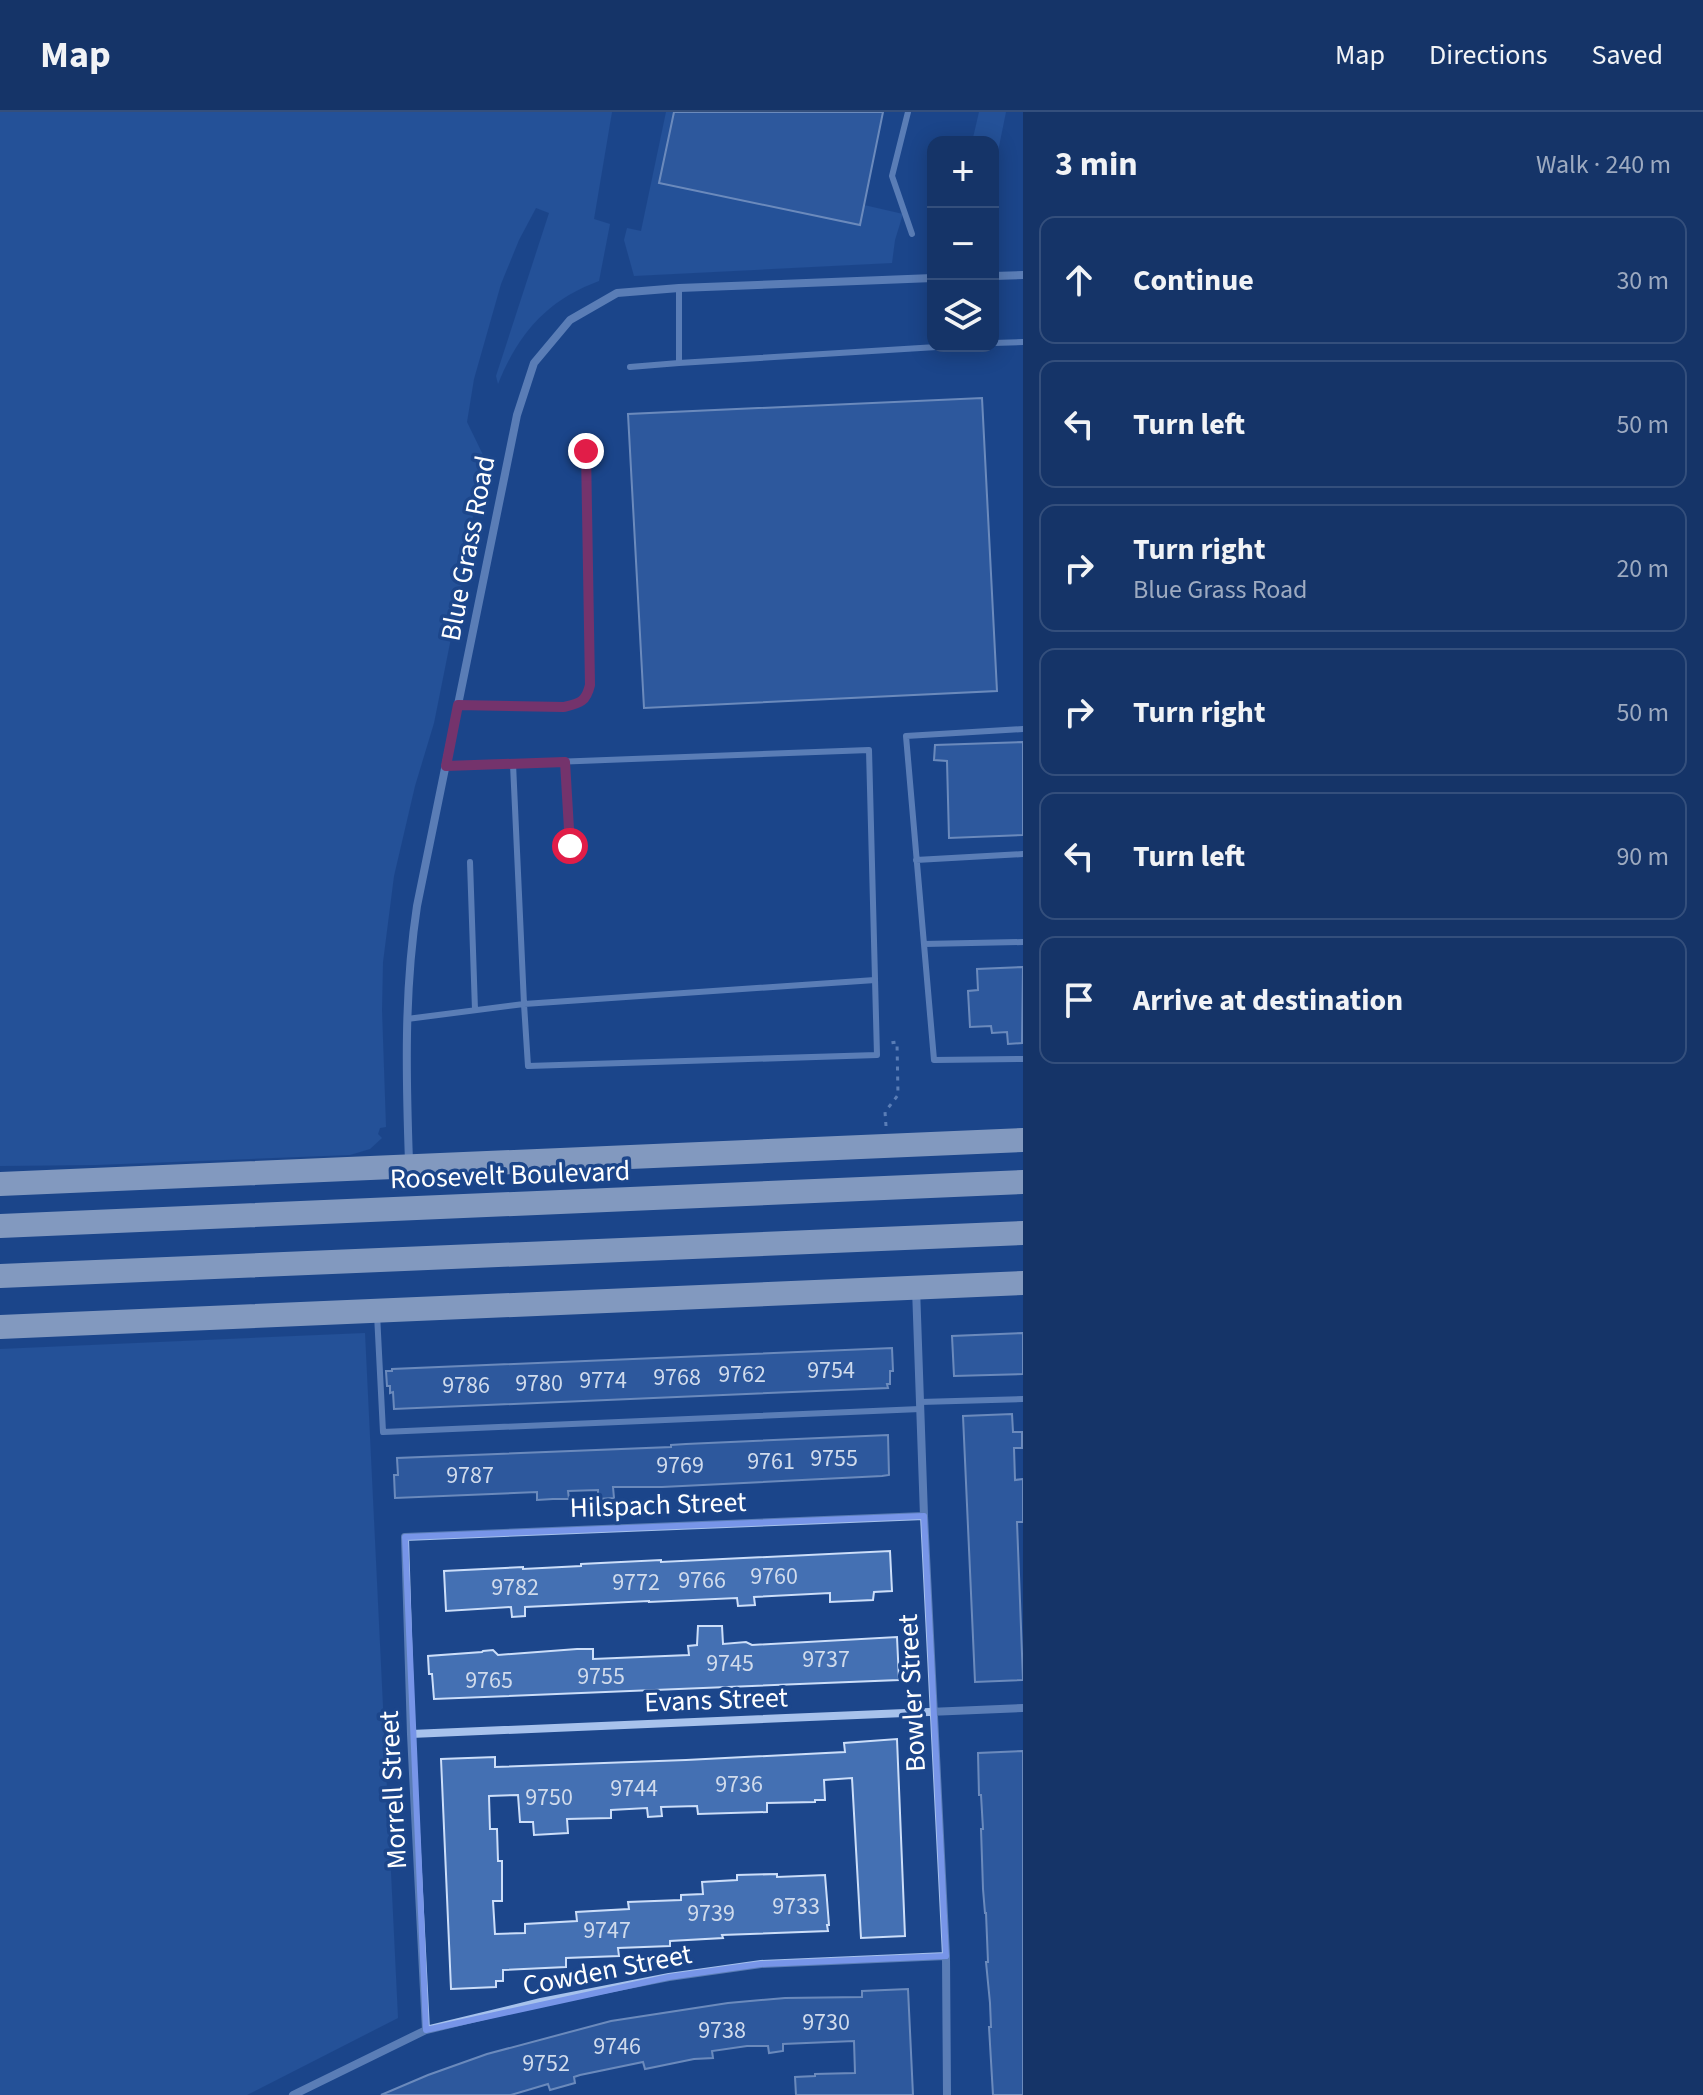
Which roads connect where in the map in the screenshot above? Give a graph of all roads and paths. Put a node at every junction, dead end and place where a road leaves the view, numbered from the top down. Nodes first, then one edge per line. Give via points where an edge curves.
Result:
1 (908, 112) edge
2 (912, 234) dead end
3 (1023, 275) edge
4 (999, 276) edge
5 (927, 278) edge
6 (679, 288) junction
7 (1023, 342) edge
8 (999, 343) edge
9 (927, 348) edge
10 (679, 363) junction
11 (630, 367) dead end
12 (586, 451) dead end
13 (458, 705) junction
14 (1023, 729) edge
15 (565, 762) junction
16 (513, 764) junction
17 (446, 766) junction
18 (570, 846) dead end
19 (1023, 854) edge
20 (916, 860) junction
21 (470, 862) dead end
22 (1023, 942) edge
23 (924, 944) junction
24 (875, 980) junction
25 (524, 1004) junction
26 (475, 1010) junction
27 (407, 1019) junction
28 (890, 1043) dead end
29 (1023, 1059) edge
30 (886, 1130) dead end
31 (1023, 1140) edge
32 (409, 1166) junction
33 (1023, 1182) edge
34 (0, 1184) edge
35 (0, 1226) edge
36 (1023, 1233) edge
37 (0, 1276) edge
38 (1023, 1283) edge
39 (916, 1288) junction
40 (377, 1311) junction
41 (0, 1327) edge
42 (1023, 1399) edge
43 (920, 1406) junction
44 (924, 1516) junction
45 (406, 1548) joint
46 (1023, 1708) edge
47 (935, 1712) junction
48 (411, 1734) junction
49 (946, 1956) junction
50 (426, 2030) junction
51 (293, 2095) edge
52 (947, 2095) edge

1 - 2 lane via 892,176
3 - 4 street
5 - 6 street, Blue Grass Road
6 - 10 lane
6 - 13 street, Blue Grass Road via 617,293 570,320 534,363 517,415
7 - 8 lane
9 - 10 lane
10 - 11 lane
12 - 13 lane via 587,696 564,707
13 - 17 street, Blue Grass Road
14 - 20 lane via 906,736
15 - 16 lane
15 - 18 lane
15 - 24 lane via 869,750
16 - 17 lane
16 - 25 lane
17 - 27 street, Blue Grass Road via 410,953
19 - 20 lane
20 - 23 lane
21 - 26 lane
22 - 23 lane
23 - 29 lane via 934,1060
24 - 25 lane
24 - 25 lane via 877,1055 528,1066
25 - 26 lane
26 - 27 lane
27 - 32 street, Blue Grass Road
28 - 30 path via 897,1042 898,1095 885,1112
31 - 32 highway, Roosevelt Boulevard
32 - 34 highway, Roosevelt Boulevard
33 - 35 highway, Roosevelt Boulevard
36 - 37 highway
38 - 39 highway
39 - 40 highway
39 - 43 street, Bowler Street
40 - 41 highway
40 - 43 lane via 383,1432
42 - 43 lane
43 - 44 street, Bowler Street
44 - 45 street, Hilspach Street via 405,1537
44 - 47 street, Bowler Street
45 - 48 street, Morrell Street
46 - 47 street, Evans Street
47 - 48 street, Evans Street
47 - 49 street, Bowler Street
48 - 50 street, Morrell Street
49 - 50 street, Cowden Street via 761,1964 669,1977
49 - 52 street, Bowler Street
50 - 51 street, Cowden Street

